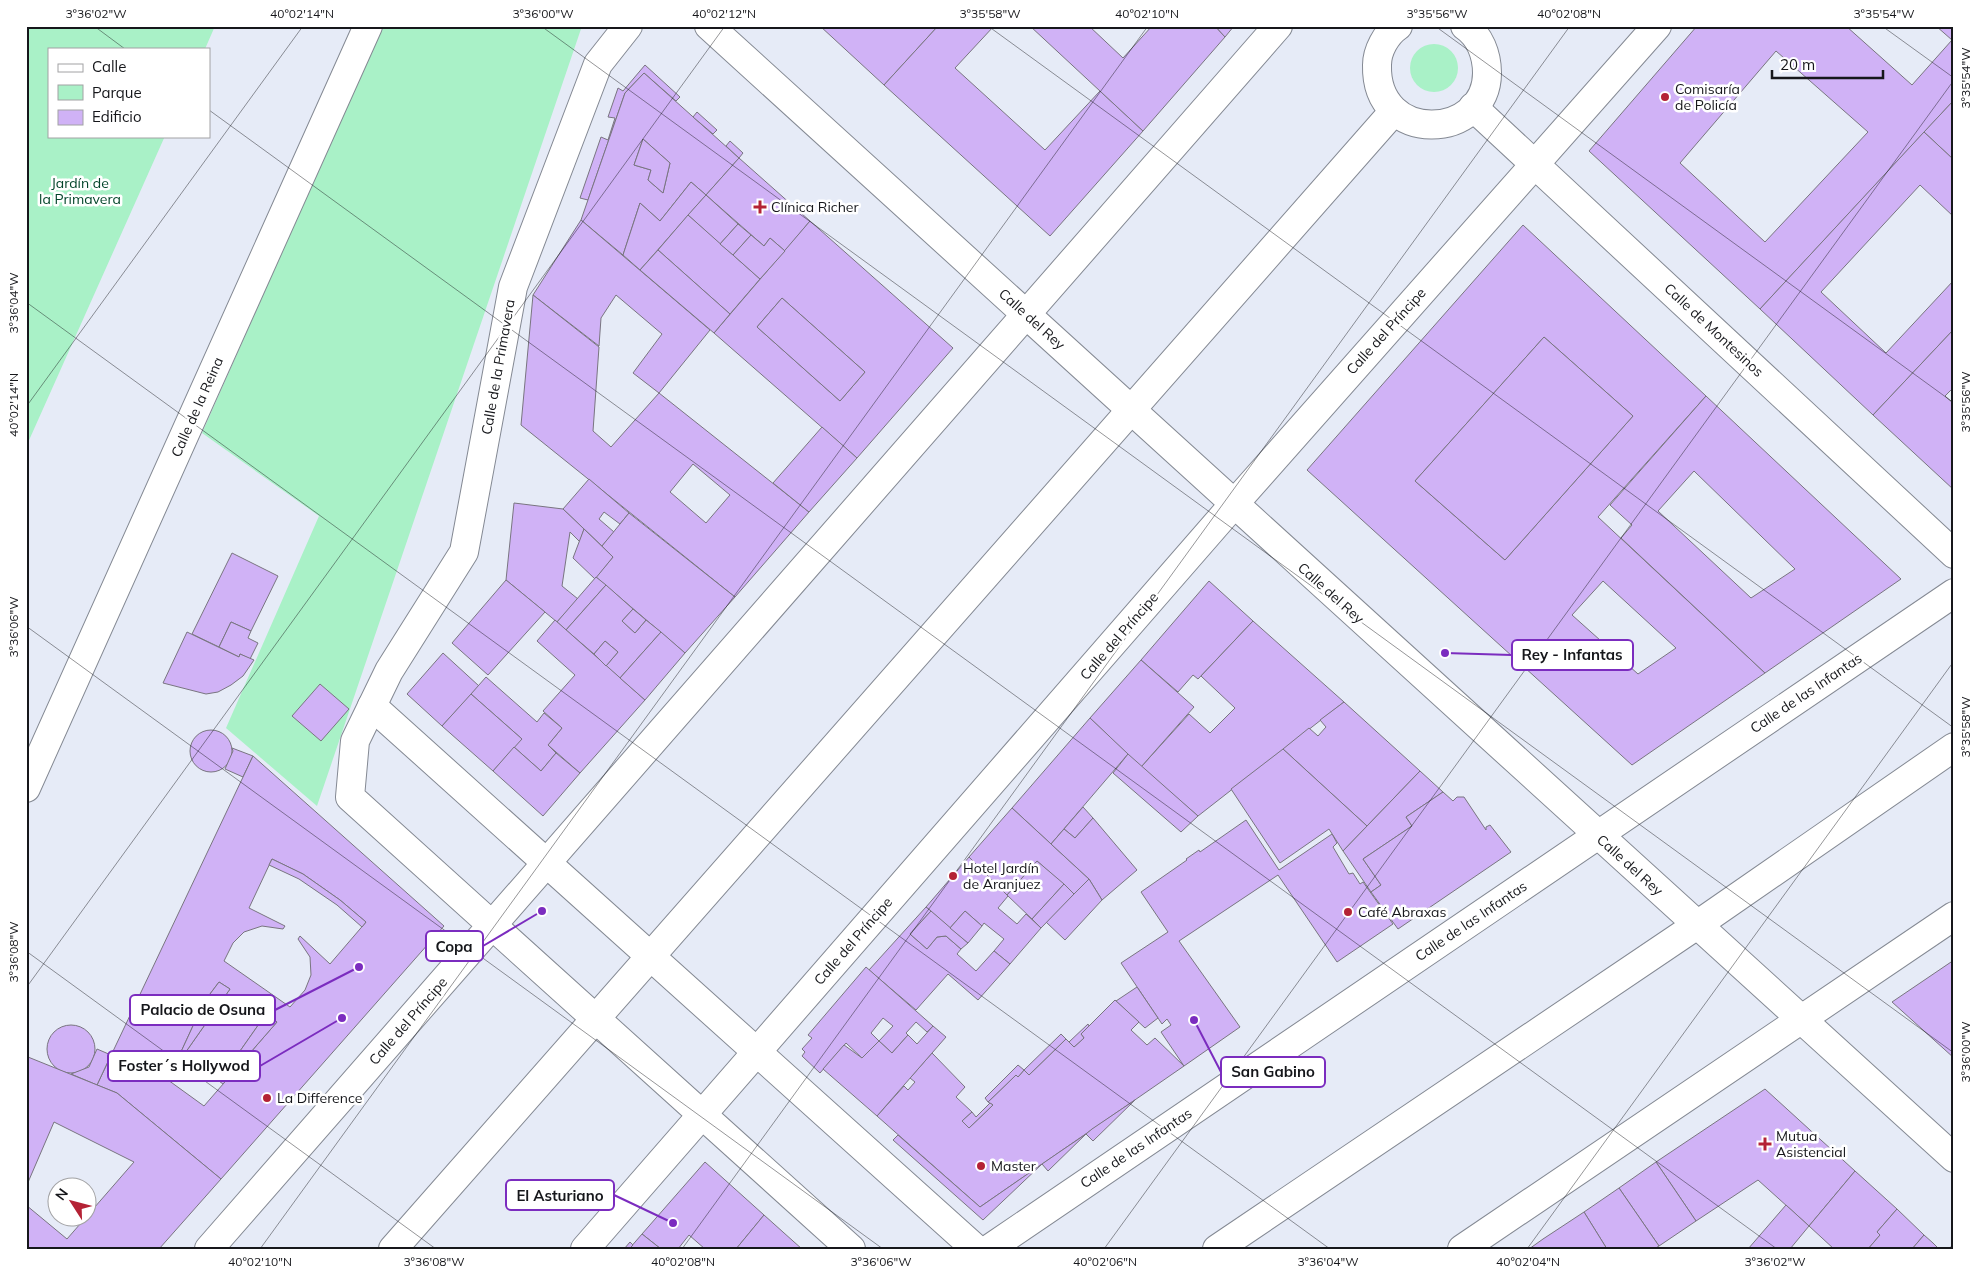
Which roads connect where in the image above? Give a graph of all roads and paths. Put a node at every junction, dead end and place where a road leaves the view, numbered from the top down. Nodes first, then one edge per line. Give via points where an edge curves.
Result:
1 (368, 26) edge
2 (628, 26) edge
3 (709, 26) edge
4 (1278, 26) edge
5 (1657, 26) edge
6 (1396, 27) edge
7 (1468, 27) edge
8 (1473, 107) junction
9 (1394, 111) junction
10 (1535, 164) junction
11 (1026, 313) junction
12 (1132, 409) junction
13 (1234, 504) junction
14 (1954, 554) edge
15 (1954, 593) edge
16 (372, 706) junction
17 (1954, 747) edge
18 (26, 788) edge
19 (1597, 835) junction
20 (548, 862) junction
21 (1954, 916) edge
22 (492, 925) junction
23 (1697, 926) junction
24 (650, 956) junction
25 (596, 1018) junction
26 (1801, 1019) junction
27 (757, 1052) junction
28 (702, 1115) junction
29 (1954, 1158) edge
30 (209, 1249) edge
31 (393, 1249) edge
32 (585, 1249) edge
33 (852, 1249) edge
34 (976, 1249) edge
35 (988, 1249) edge
36 (1217, 1249) edge
37 (1462, 1249) edge

1 - 18 street, Calle de la Reina
2 - 16 street, Calle de la Primavera via 598,64 513,287 464,552 389,670
3 - 11 street, Calle del Rey
4 - 11 street, Calle del Príncipe
5 - 10 street, Calle del Príncipe
6 - 9 street via 1383,42 1377,60 1377,79 1383,96
7 - 8 street via 1480,42 1486,58 1485,84
8 - 9 street via 1460,118 1426,125 1408,120
8 - 10 street, Calle de Montesinos
9 - 12 street
10 - 13 street, Calle del Príncipe
10 - 14 street, Calle de Montesinos
11 - 12 street, Calle del Rey
11 - 20 street, Calle del Príncipe
12 - 13 street, Calle del Rey
12 - 24 street
13 - 19 street, Calle del Rey
13 - 27 street, Calle del Príncipe
15 - 19 street, Calle de las Infantas
16 - 20 street
16 - 22 street, Calle de la Primavera via 355,741 350,797
17 - 23 street
19 - 23 street, Calle del Rey
19 - 35 street, Calle de las Infantas
20 - 22 street, Calle del Príncipe
20 - 24 street
21 - 26 street
22 - 25 street
22 - 30 street, Calle del Príncipe
23 - 26 street, Calle del Rey
23 - 36 street
24 - 25 street
24 - 27 street
25 - 28 street
25 - 31 street
26 - 29 street, Calle del Rey
26 - 37 street
27 - 28 street, Calle del Príncipe
27 - 34 street
28 - 32 street, Calle del Príncipe
28 - 33 street

